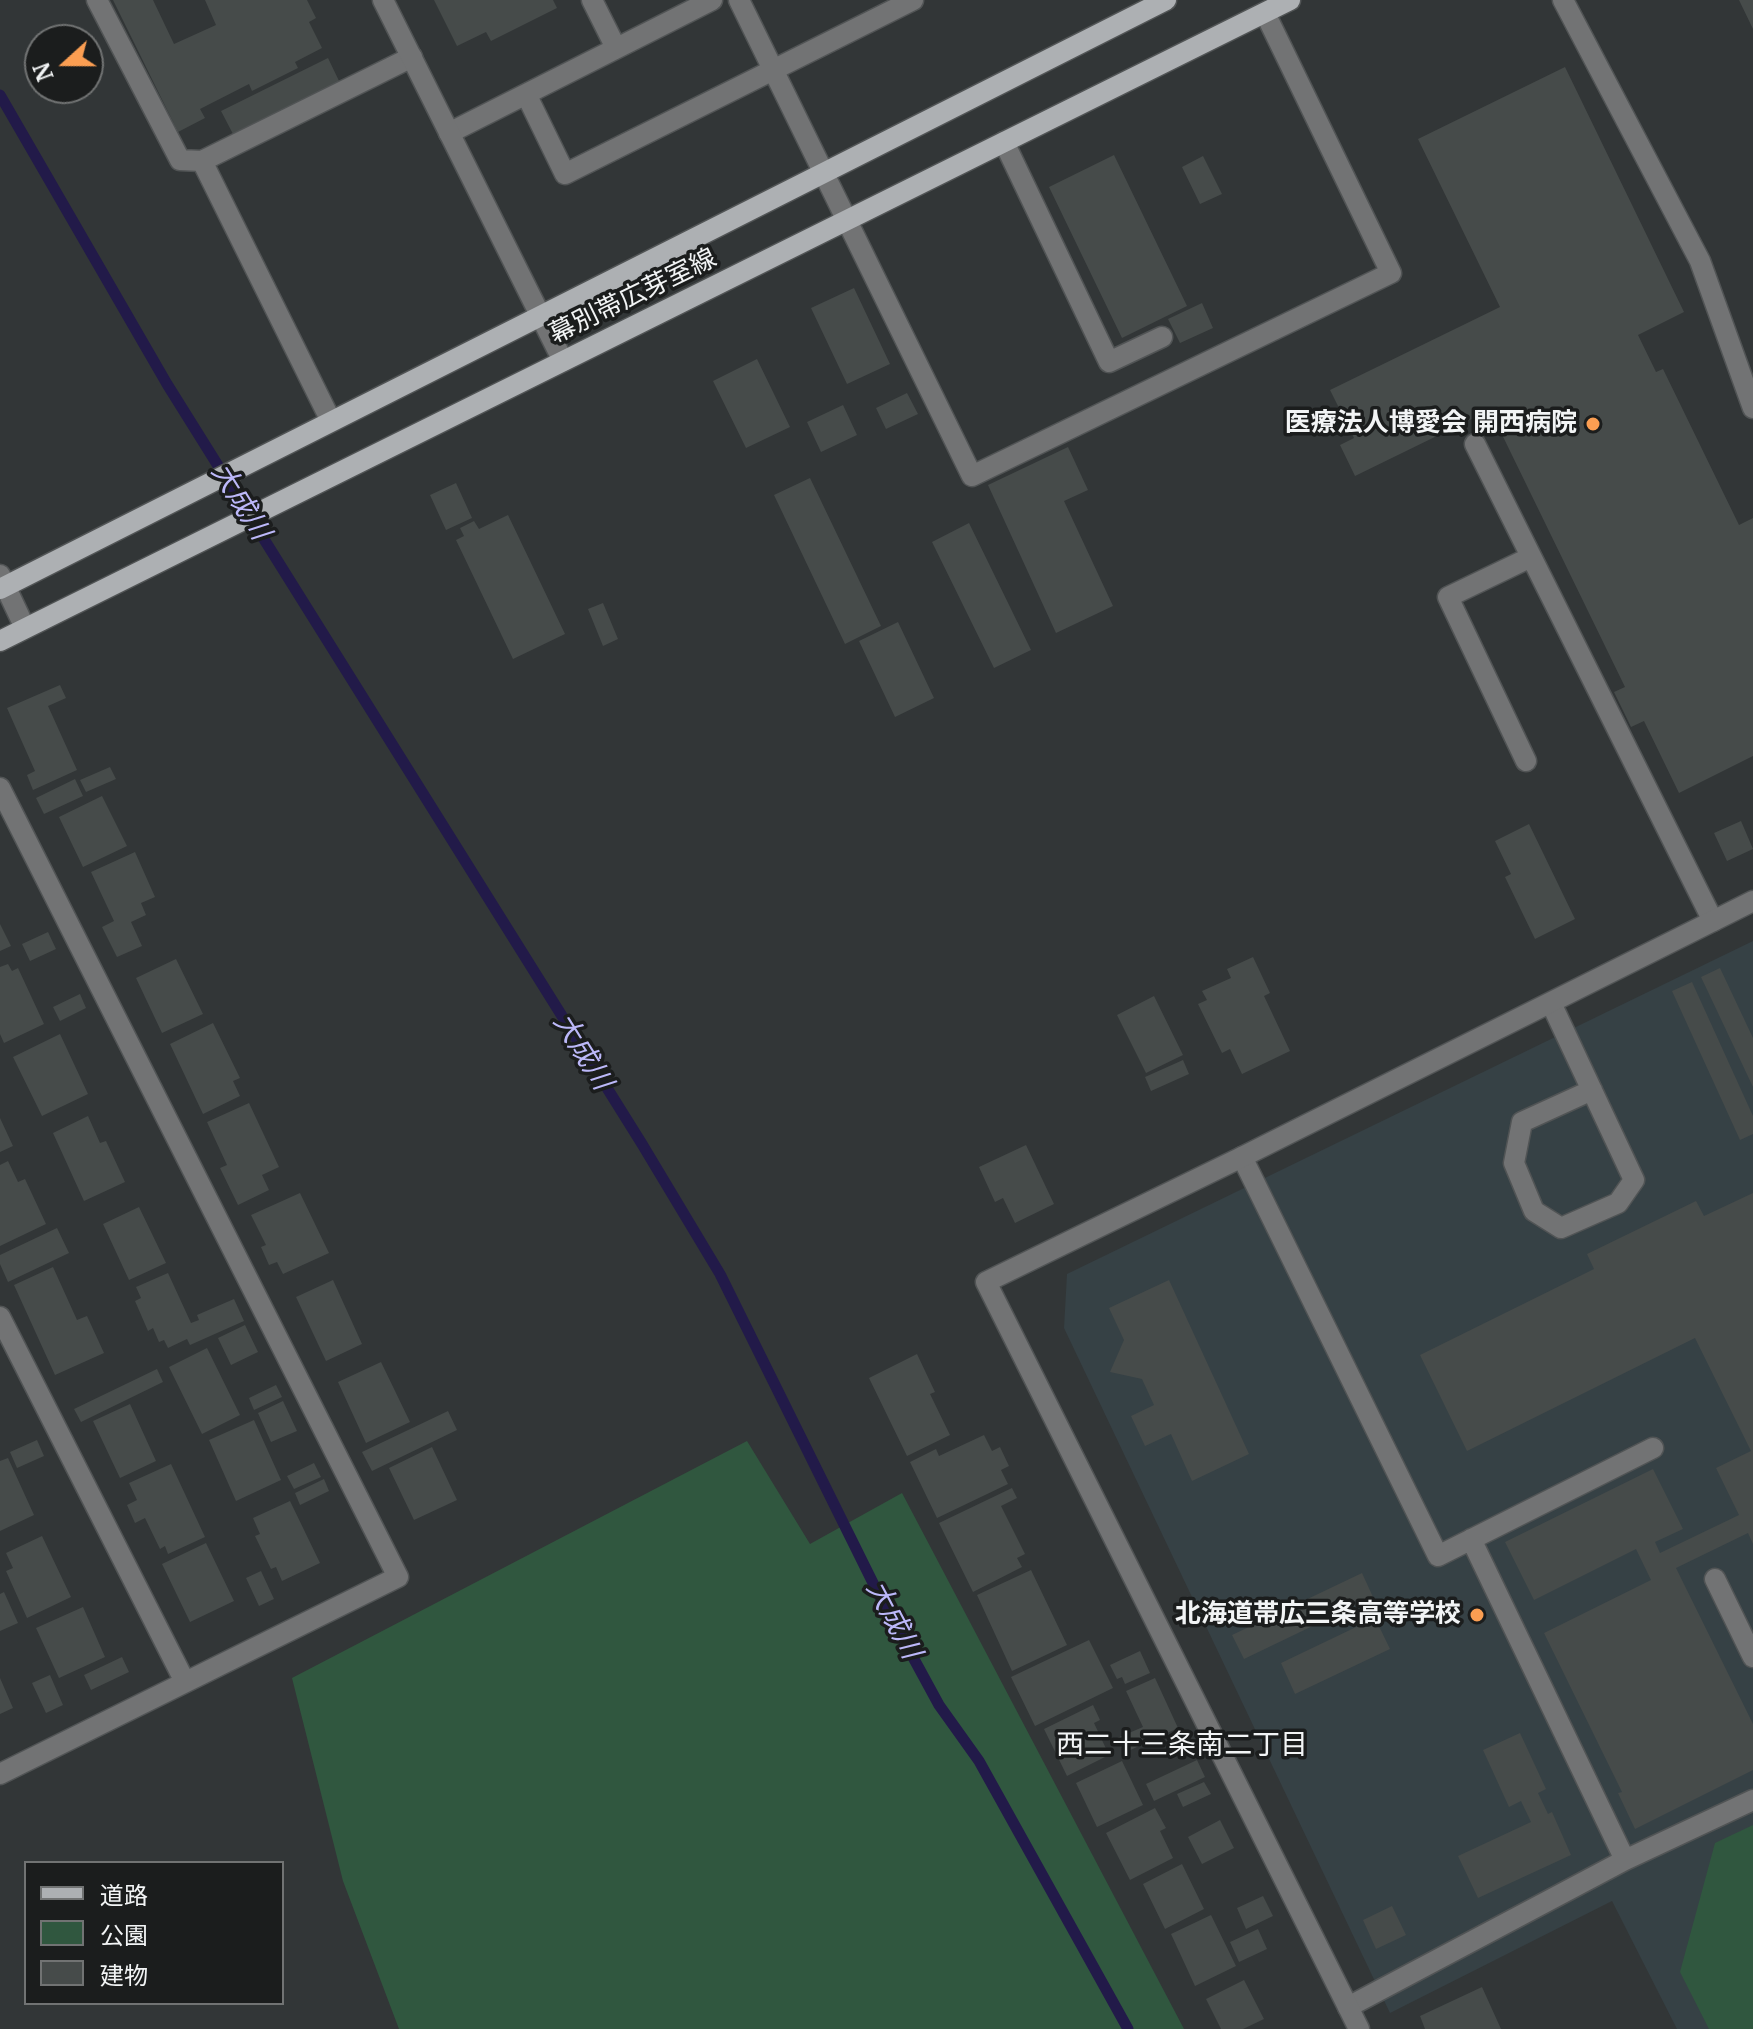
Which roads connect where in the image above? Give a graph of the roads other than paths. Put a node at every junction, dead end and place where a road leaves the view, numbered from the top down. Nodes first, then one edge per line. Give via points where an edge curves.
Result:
1 (97, 0) edge
2 (383, 0) edge
3 (592, 0) edge
4 (712, 0) edge
5 (739, 0) edge
6 (913, 0) edge
7 (1166, 0) edge
8 (1290, 0) edge
9 (1563, 0) edge
10 (1265, 13) junction
11 (616, 48) junction
12 (412, 57) junction
13 (774, 69) junction
14 (526, 94) junction
15 (449, 133) junction
16 (1004, 142) junction
17 (202, 161) junction
18 (825, 172) junction
19 (847, 220) junction
20 (541, 315) junction
21 (1162, 337) dead end
22 (563, 361) junction
23 (1753, 408) edge
24 (331, 421) junction
25 (1475, 444) dead end
26 (1531, 557) junction
27 (2, 583) edge
28 (25, 628) junction
29 (0, 641) edge
30 (1526, 761) dead end
31 (0, 788) edge
32 (9, 829) edge
33 (1753, 901) edge
34 (1713, 921) junction
35 (1551, 1003) junction
36 (1592, 1090) junction
37 (1242, 1157) junction
38 (0, 1317) edge
39 (1653, 1448) dead end
40 (1471, 1539) junction
41 (1715, 1579) dead end
42 (1753, 1657) edge
43 (185, 1682) junction
44 (0, 1774) edge
45 (1753, 1800) edge
46 (1625, 1860) junction
47 (1348, 2007) junction
48 (1359, 2029) edge

1 - 17 street via 180,160
2 - 12 street
3 - 11 street
4 - 11 street
5 - 13 street
6 - 13 street
7 - 18 main road, 幕別帯広芽室線
8 - 10 main road, 幕別帯広芽室線
9 - 23 street via 1700,261
10 - 16 main road, 幕別帯広芽室線
10 - 19 street via 1391,273 972,476
11 - 14 street
12 - 15 street
12 - 17 street
13 - 14 street via 565,174
13 - 18 street
14 - 15 street
15 - 20 street
16 - 19 main road, 幕別帯広芽室線
16 - 21 street via 1109,362
17 - 24 street
18 - 19 street
18 - 20 main road, 幕別帯広芽室線
19 - 22 main road, 幕別帯広芽室線
20 - 22 street
20 - 24 main road, 幕別帯広芽室線
22 - 28 main road, 幕別帯広芽室線
24 - 27 main road, 幕別帯広芽室線
25 - 26 street
26 - 30 street via 1448,597
26 - 34 street
27 - 28 street
28 - 29 main road, 幕別帯広芽室線
31 - 32 street
32 - 43 street via 398,1577
33 - 34 street
34 - 35 street
35 - 36 street
35 - 37 street
36 - 36 street via 1522,1122 1514,1163 1534,1211 1561,1228 1618,1203 1634,1180
37 - 40 street via 1438,1556
37 - 47 street via 986,1282
38 - 43 street
39 - 40 street
40 - 46 street
41 - 42 street
43 - 44 street
45 - 46 street
46 - 47 street
47 - 48 street

